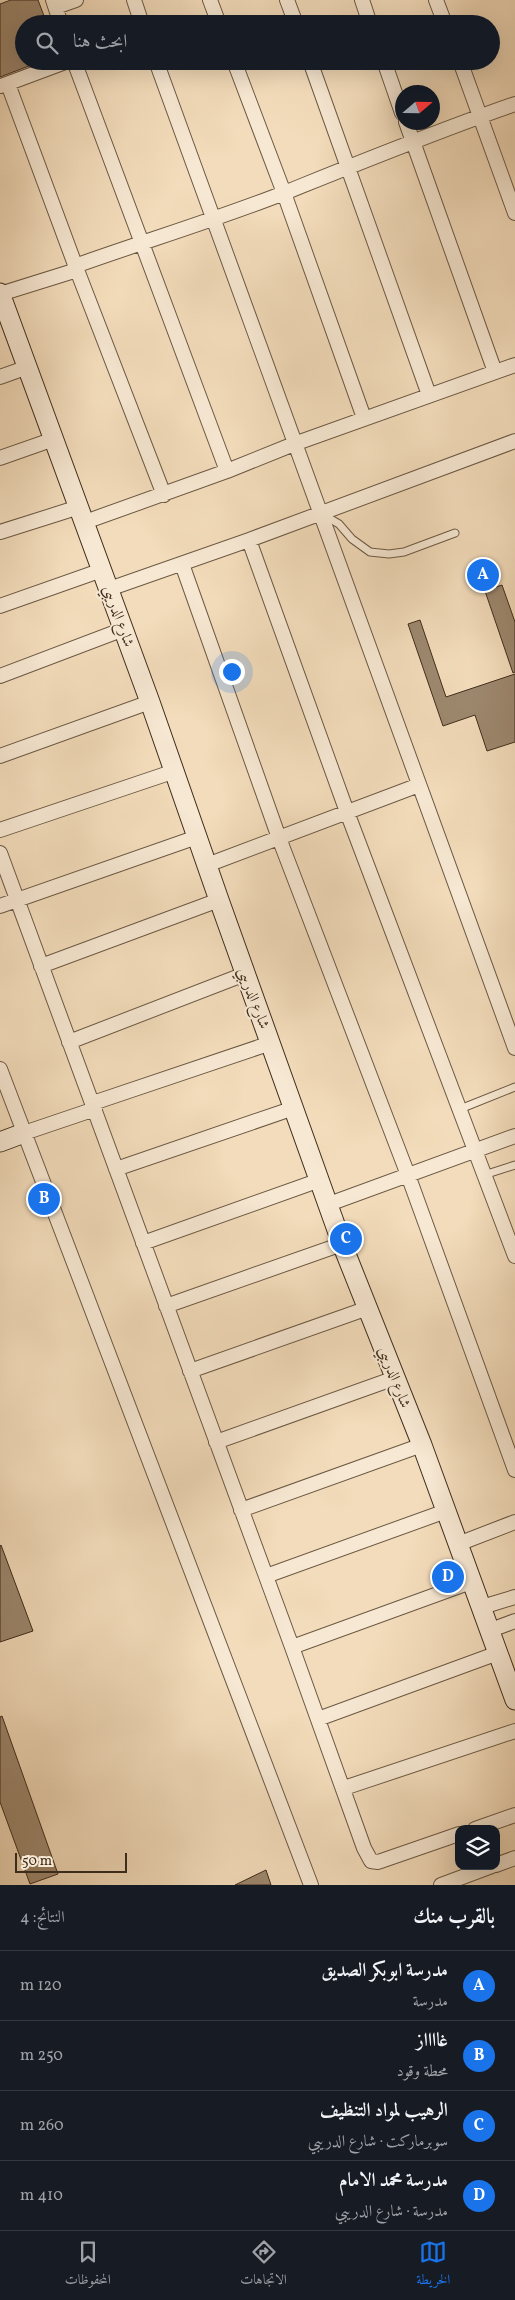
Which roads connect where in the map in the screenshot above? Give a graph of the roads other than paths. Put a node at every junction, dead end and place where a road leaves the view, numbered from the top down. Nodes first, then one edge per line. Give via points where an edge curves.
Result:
1 (76, 0) edge
2 (134, 0) edge
3 (210, 0) edge
4 (287, 0) edge
5 (362, 0) edge
6 (436, 0) edge
7 (54, 4) edge
8 (139, 15) edge
9 (216, 15) edge
10 (293, 15) edge
11 (367, 15) edge
12 (442, 15) edge
13 (44, 70) edge
14 (77, 70) edge
15 (159, 70) edge
16 (237, 70) edge
17 (313, 70) edge
18 (387, 70) edge
19 (463, 70) edge
20 (4, 85) edge
21 (395, 93) edge
22 (515, 104) edge
23 (481, 116) junction
24 (409, 130) edge
25 (413, 142) junction
26 (349, 165) junction
27 (284, 192) junction
28 (515, 213) edge
29 (213, 219) junction
30 (141, 242) junction
31 (76, 268) junction
32 (2, 303) edge
33 (515, 365) edge
34 (28, 367) junction
35 (495, 372) junction
36 (0, 377) edge
37 (429, 394) junction
38 (364, 418) junction
39 (54, 439) junction
40 (515, 441) edge
41 (294, 444) junction
42 (0, 458) edge
43 (227, 471) junction
44 (164, 494) junction
45 (319, 512) junction
46 (82, 514) junction
47 (0, 532) edge
48 (455, 533) dead end
49 (249, 540) junction
50 (182, 564) junction
51 (102, 570) junction
52 (109, 589) junction
53 (0, 606) edge
54 (124, 629) junction
55 (0, 676) edge
56 (150, 702) junction
57 (0, 756) edge
58 (175, 771) junction
59 (419, 785) junction
60 (347, 812) junction
61 (0, 830) edge
62 (197, 838) junction
63 (279, 838) junction
64 (0, 853) edge
65 (206, 865) junction
66 (17, 900) junction
67 (219, 900) junction
68 (0, 906) edge
69 (41, 966) junction
70 (245, 974) junction
71 (69, 1042) junction
72 (272, 1043) junction
73 (515, 1048) edge
74 (0, 1069) edge
75 (515, 1087) edge
76 (94, 1106) junction
77 (294, 1108) junction
78 (460, 1109) junction
79 (24, 1133) junction
80 (515, 1136) edge
81 (0, 1142) edge
82 (475, 1152) junction
83 (515, 1165) edge
84 (116, 1169) junction
85 (408, 1175) junction
86 (484, 1175) junction
87 (320, 1180) junction
88 (329, 1204) junction
89 (143, 1243) junction
90 (342, 1244) junction
91 (515, 1256) edge
92 (166, 1306) junction
93 (368, 1308) junction
94 (190, 1372) junction
95 (395, 1378) junction
96 (216, 1442) junction
97 (422, 1445) junction
98 (515, 1470) edge
99 (241, 1510) junction
100 (446, 1510) junction
101 (515, 1522) edge
102 (458, 1544) junction
103 (266, 1576) junction
104 (471, 1582) junction
105 (515, 1597) edge
106 (482, 1607) junction
107 (515, 1621) edge
108 (491, 1630) junction
109 (292, 1647) junction
110 (498, 1653) junction
111 (515, 1700) edge
112 (318, 1719) junction
113 (515, 1731) edge
114 (344, 1788) junction
115 (515, 1815) edge
116 (486, 1825) edge
117 (455, 1835) edge
118 (515, 1858) edge
119 (500, 1863) edge
120 (481, 1870) edge
121 (311, 1885) edge
122 (441, 1885) edge

1 - 7 street
2 - 8 street
3 - 9 street
4 - 10 street
5 - 11 street
6 - 12 street
13 - 20 street
14 - 30 street
15 - 29 street
16 - 27 street
17 - 26 street
18 - 21 street
19 - 23 street
20 - 31 street
22 - 23 street
23 - 25 street
23 - 28 street
24 - 25 street
25 - 26 street
25 - 35 street
26 - 27 street
26 - 37 street
27 - 29 street
27 - 38 street
29 - 30 street
29 - 41 street
30 - 31 street
30 - 43 street
31 - 32 street
31 - 44 street
32 - 34 street, شارع الدريبي
33 - 35 street
34 - 36 street
34 - 39 street, شارع الدريبي
35 - 37 street
37 - 38 street
38 - 41 street
39 - 42 street
39 - 46 street, شارع الدريبي
40 - 45 street
41 - 43 street
41 - 45 street
43 - 44 street
44 - 46 street
45 - 48 lane via 339,524 370,552 404,552
45 - 49 street
45 - 59 street
46 - 47 street
46 - 51 street, شارع الدريبي
49 - 50 street
49 - 60 street
50 - 52 street
50 - 63 street
51 - 52 street, شارع الدريبي
51 - 53 street
52 - 54 street, شارع الدريبي
54 - 55 street
54 - 56 street, شارع الدريبي
56 - 57 street
56 - 58 street, شارع الدريبي
58 - 61 street
58 - 62 street, شارع الدريبي
59 - 60 street
59 - 73 street
60 - 63 street
60 - 78 street
62 - 65 street, شارع الدريبي
62 - 66 street
63 - 65 street
63 - 85 street
64 - 66 street
65 - 67 street, شارع الدريبي
66 - 68 street
66 - 69 street
67 - 69 street
67 - 70 street, شارع الدريبي
69 - 71 street
70 - 71 street
70 - 72 street, شارع الدريبي
71 - 76 street
72 - 76 street
72 - 77 street, شارع الدريبي
74 - 79 street
75 - 78 lane
76 - 79 street
76 - 84 street
77 - 84 street
77 - 87 street, شارع الدريبي
78 - 82 street
79 - 81 street
79 - 121 street
80 - 82 street
82 - 85 street
82 - 86 street
83 - 86 lane
84 - 89 street
85 - 88 street
85 - 98 street
86 - 91 street
87 - 88 street, شارع الدريبي
87 - 89 street
88 - 90 street, شارع الدريبي
89 - 92 street
90 - 92 street
90 - 93 street, شارع الدريبي
92 - 94 street
93 - 94 street
93 - 95 street, شارع الدريبي
94 - 96 street
95 - 96 street
95 - 97 street, شارع الدريبي
96 - 99 street
97 - 99 street
97 - 100 street, شارع الدريبي
99 - 103 street
100 - 102 street, شارع الدريبي
100 - 103 street
101 - 102 street
102 - 104 street, شارع الدريبي
103 - 109 street
104 - 106 street, شارع الدريبي
104 - 109 street
105 - 106 street
106 - 108 street, شارع الدريبي
107 - 108 street
108 - 110 street, شارع الدريبي
109 - 112 street
110 - 111 street, شارع الدريبي
110 - 112 street
112 - 114 street
113 - 114 street
114 - 117 street via 364,1848 372,1861 378,1862
115 - 116 street
118 - 119 street
120 - 122 street

